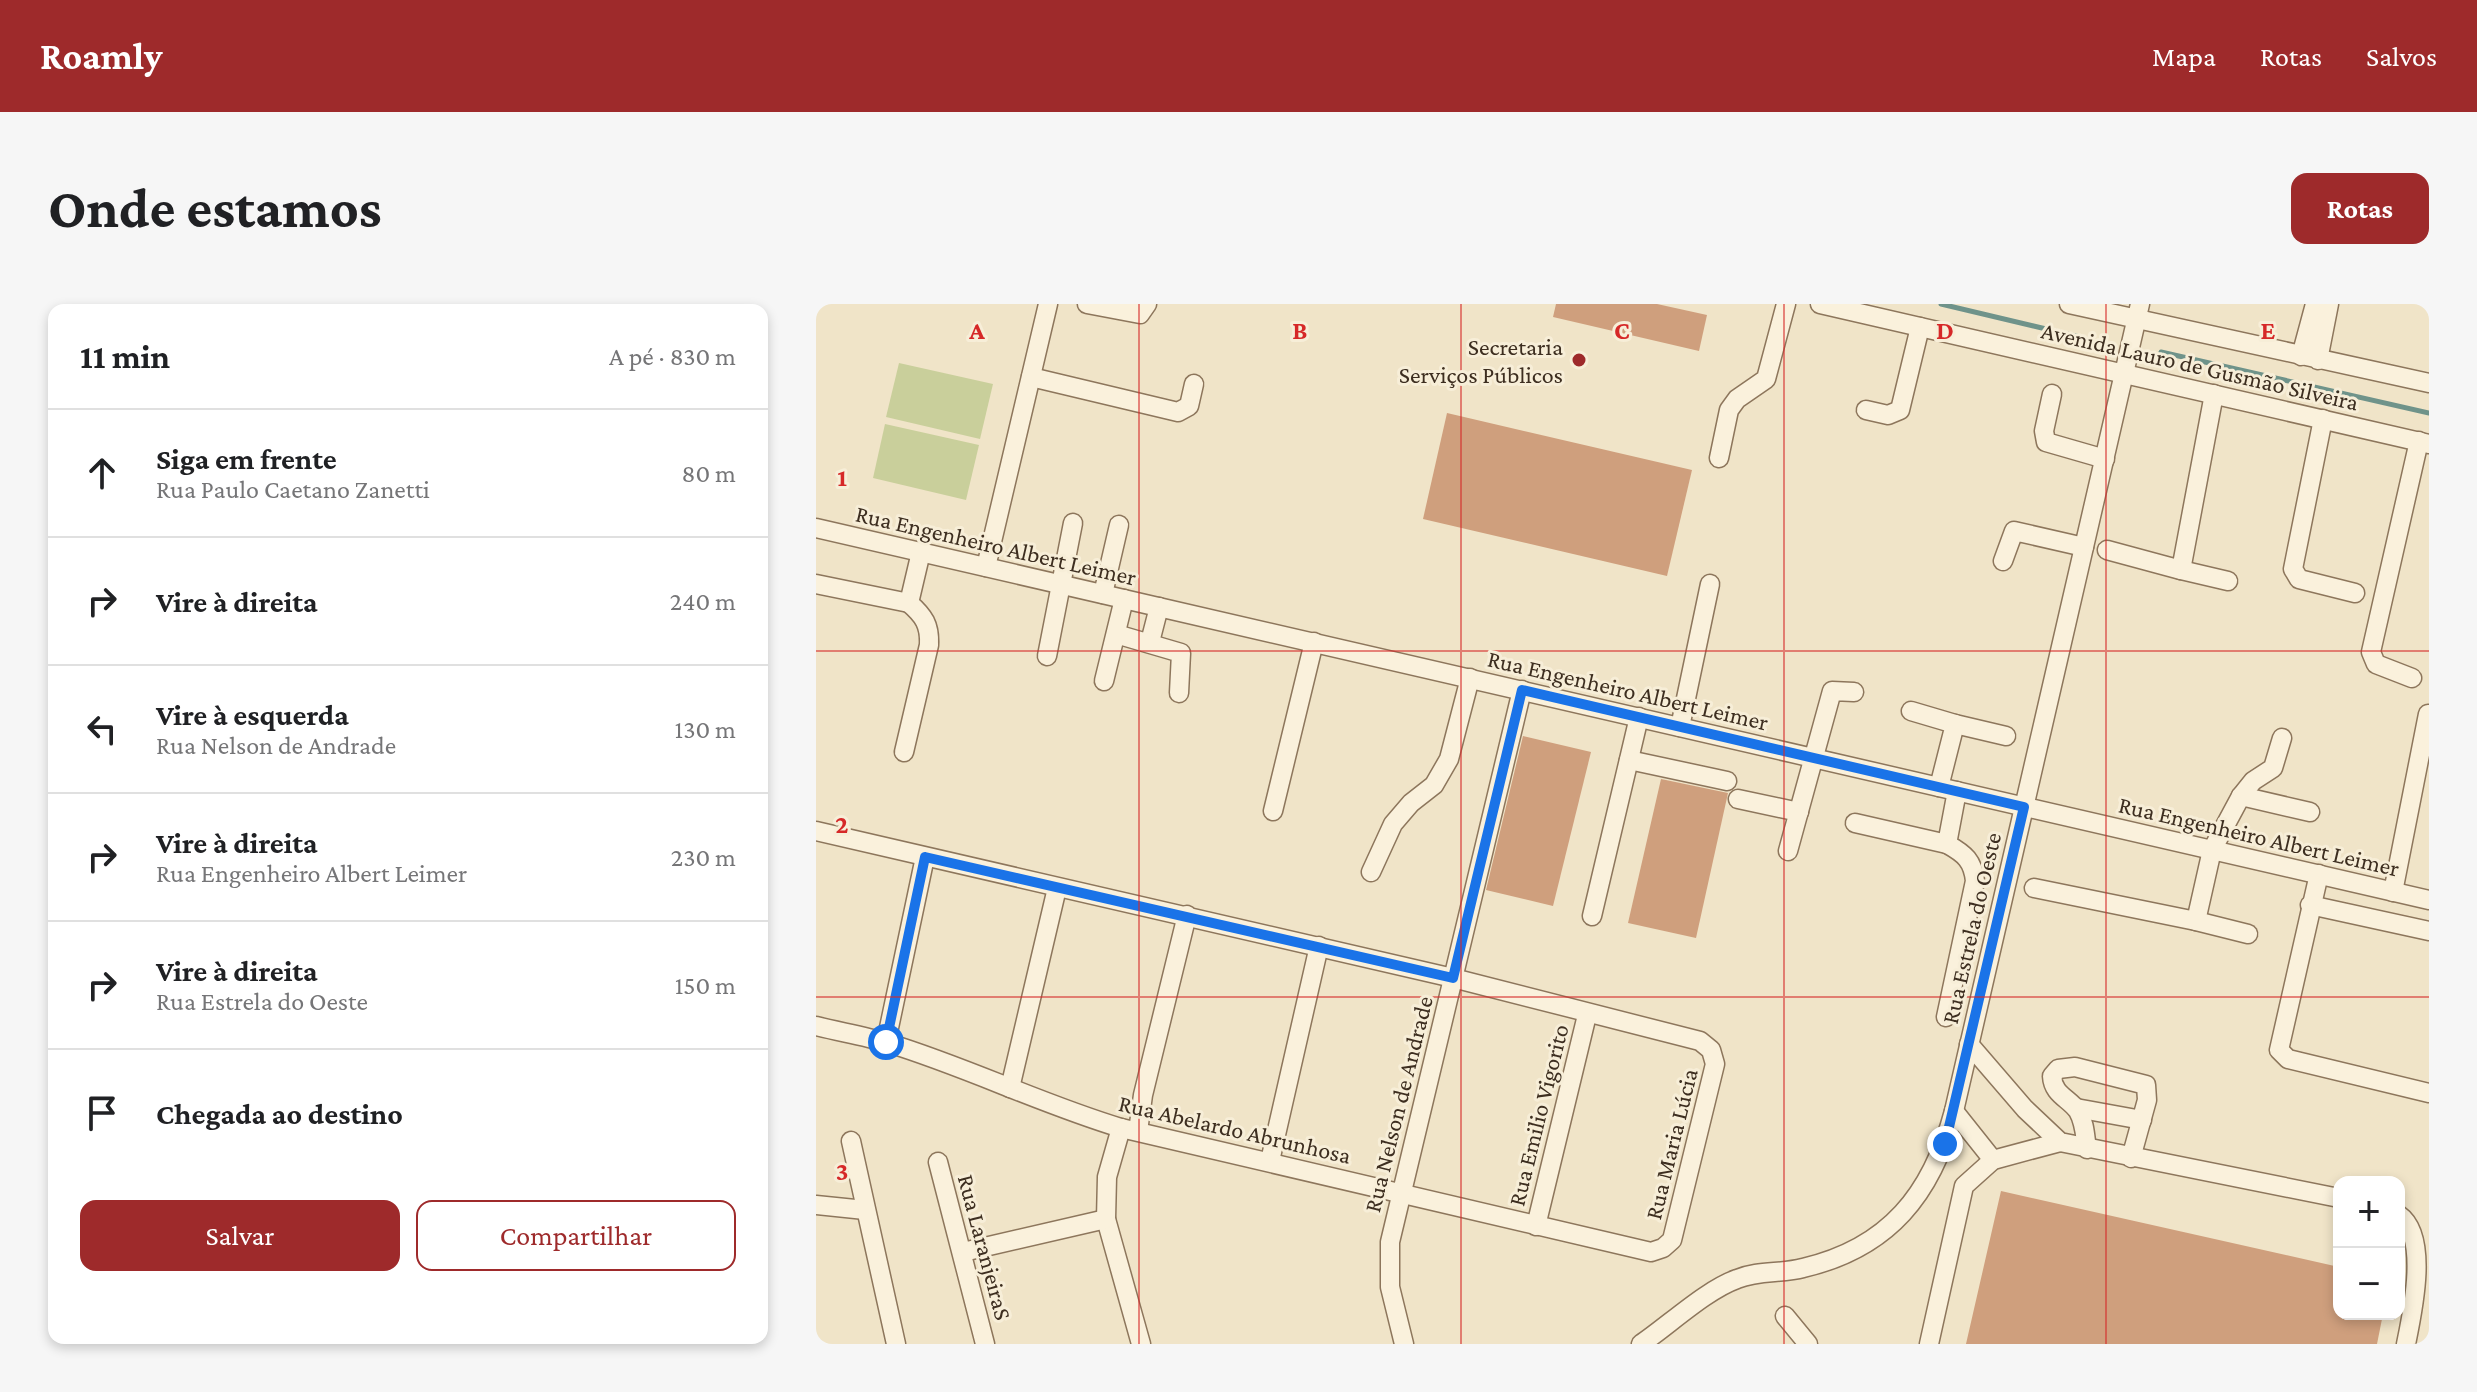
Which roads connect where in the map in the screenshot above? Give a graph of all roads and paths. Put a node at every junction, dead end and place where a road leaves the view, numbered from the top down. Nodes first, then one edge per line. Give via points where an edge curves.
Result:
1 (1048, 304) edge
2 (1087, 304) edge
3 (1147, 304) edge
4 (1786, 304) edge
5 (1820, 304) edge
6 (2069, 304) edge
7 (2315, 304) edge
8 (2329, 304) edge
9 (2138, 312) edge
10 (1920, 327) junction
11 (2310, 358) junction
12 (2125, 373) junction
13 (1031, 377) junction
14 (2429, 383) edge
15 (1194, 384) dead end
16 (2052, 394) dead end
17 (2214, 394) junction
18 (1866, 410) dead end
19 (2323, 419) junction
20 (2424, 443) edge
21 (1719, 458) dead end
22 (2105, 459) junction
23 (1073, 523) dead end
24 (1119, 525) dead end
25 (816, 528) edge
26 (2084, 547) junction
27 (2107, 550) dead end
28 (921, 552) junction
29 (2003, 561) dead end
30 (986, 567) junction
31 (2181, 570) junction
32 (2228, 581) dead end
33 (816, 584) edge
34 (1062, 584) junction
35 (1710, 584) dead end
36 (2355, 593) dead end
37 (1103, 594) junction
38 (1124, 599) junction
39 (909, 603) junction
40 (1159, 607) junction
41 (1116, 634) junction
42 (1150, 642) junction
43 (1314, 642) junction
44 (1047, 656) dead end
45 (1470, 678) junction
46 (2412, 678) dead end
47 (1104, 681) dead end
48 (1522, 690) junction
49 (1854, 692) dead end
50 (1179, 693) dead end
51 (1911, 711) dead end
52 (2428, 714) edge
53 (1639, 717) junction
54 (1955, 724) junction
55 (1680, 727) junction
56 (2006, 736) dead end
57 (2282, 738) dead end
58 (904, 752) dead end
59 (1813, 758) junction
60 (1629, 760) junction
61 (1727, 781) dead end
62 (1948, 789) junction
63 (2241, 796) junction
64 (1738, 799) dead end
65 (2024, 807) junction
66 (1273, 811) dead end
67 (1799, 812) junction
68 (2310, 812) dead end
69 (1855, 823) dead end
70 (816, 831) edge
71 (1947, 844) junction
72 (2212, 850) junction
73 (1788, 851) dead end
74 (925, 857) junction
75 (1371, 872) dead end
76 (2319, 874) junction
77 (1057, 888) junction
78 (2034, 888) dead end
79 (2393, 892) junction
80 (2422, 898) edge
81 (2310, 905) junction
82 (1187, 915) junction
83 (1592, 916) dead end
84 (2196, 921) junction
85 (2408, 926) junction
86 (2429, 931) edge
87 (2248, 934) dead end
88 (1319, 946) junction
89 (1453, 978) junction
90 (1587, 1015) junction
91 (1946, 1017) dead end
92 (816, 1026) edge
93 (886, 1042) junction
94 (1969, 1044) junction
95 (1010, 1088) junction
96 (2429, 1093) edge
97 (2076, 1108) junction
98 (1954, 1111) junction
99 (2142, 1120) junction
100 (1129, 1130) junction
101 (851, 1141) dead end
102 (2060, 1142) junction
103 (2087, 1149) junction
104 (2131, 1158) junction
105 (1993, 1160) junction
106 (1270, 1161) junction
107 (938, 1162) dead end
108 (1401, 1193) junction
109 (2333, 1197) edge
110 (816, 1205) edge
111 (865, 1210) junction
112 (1106, 1219) junction
113 (2405, 1220) edge
114 (1536, 1226) junction
115 (963, 1252) junction
116 (1651, 1252) joint
117 (1785, 1316) dead end
118 (896, 1344) edge
119 (985, 1344) edge
120 (1141, 1344) edge
121 (1404, 1344) edge
122 (1641, 1344) edge
123 (1808, 1344) edge
124 (1929, 1344) edge
125 (2406, 1344) edge

1 - 13 street
2 - 3 street via 1140,314
4 - 21 street via 1766,379 1729,410
5 - 10 street, Avenida Lauro de Gusmão Silveira
6 - 9 street, Avenida Lauro de Gusmão Silveira
7 - 11 street
8 - 11 street
9 - 11 street, Avenida Lauro de Gusmão Silveira
9 - 12 street, Rua Estrela do Oeste
10 - 12 street, Avenida Lauro de Gusmão Silveira
10 - 18 street via 1900,410 1888,415
11 - 14 street, Avenida Lauro de Gusmão Silveira
12 - 17 street, Avenida Lauro de Gusmão Silveira
12 - 22 street, Rua Estrela do Oeste
13 - 15 street via 1178,412 1189,406
13 - 30 street
16 - 22 street via 2046,442
17 - 19 street, Avenida Lauro de Gusmão Silveira
17 - 31 street
19 - 20 street, Avenida Lauro de Gusmão Silveira
19 - 36 street via 2293,569 2299,579
20 - 46 street via 2371,652 2376,664
22 - 26 street, Rua Estrela do Oeste
23 - 34 street
24 - 37 street
25 - 28 street, Rua Engenheiro Albert Leimer
26 - 29 street via 2014,531
26 - 65 street, Rua Estrela do Oeste
27 - 31 street
28 - 30 street, Rua Engenheiro Albert Leimer
28 - 39 street
30 - 34 street, Rua Engenheiro Albert Leimer
31 - 32 street
33 - 39 street
34 - 37 street, Rua Engenheiro Albert Leimer
34 - 44 street
35 - 55 street
37 - 38 street, Rua Engenheiro Albert Leimer
38 - 40 street, Rua Engenheiro Albert Leimer
38 - 41 street
39 - 58 street via 930,628
40 - 42 street
40 - 43 street, Rua Engenheiro Albert Leimer
41 - 42 street
41 - 47 street
42 - 50 street via 1181,653
43 - 45 street, Rua Engenheiro Albert Leimer
43 - 66 street
45 - 48 street, Rua Engenheiro Albert Leimer
45 - 75 street via 1449,759 1434,785 1393,824
48 - 53 street, Rua Engenheiro Albert Leimer
48 - 89 street, Rua Nelson de Andrade
49 - 59 street via 1832,691
51 - 54 street
52 - 79 street
53 - 55 street, Rua Engenheiro Albert Leimer
53 - 60 street
54 - 56 street
54 - 62 street
55 - 59 street, Rua Engenheiro Albert Leimer
57 - 63 street via 2273,768
59 - 62 street, Rua Engenheiro Albert Leimer
59 - 67 street
60 - 61 street
60 - 83 street
62 - 65 street, Rua Engenheiro Albert Leimer
62 - 71 street
63 - 68 street
63 - 72 street
64 - 67 street
65 - 72 street, Rua Engenheiro Albert Leimer
65 - 94 street, Rua Estrela do Oeste
67 - 73 street
69 - 71 street
70 - 74 street
71 - 91 street via 1966,855 1975,881
72 - 76 street, Rua Engenheiro Albert Leimer
72 - 84 street
74 - 77 street
74 - 93 street
76 - 79 street, Rua Engenheiro Albert Leimer
76 - 81 street
77 - 82 street
77 - 95 street
78 - 84 street
79 - 80 street, Rua Engenheiro Albert Leimer
80 - 85 street
81 - 85 street
81 - 96 street via 2279,1050 2288,1059
82 - 88 street
82 - 100 street via 1143,1095
84 - 87 street
85 - 86 street
88 - 89 street
88 - 106 street
89 - 90 street
89 - 108 street, Rua Nelson de Andrade
90 - 114 street, Rua Emilio Vigorito
90 - 116 street, Rua Maria Lúcia via 1700,1041 1711,1050 1715,1064 1672,1240
92 - 93 street, Rua Abelardo Abrunhosa
93 - 95 street, Rua Abelardo Abrunhosa
94 - 98 street, Rua Estrela do Oeste
94 - 102 street
95 - 100 street, Rua Abelardo Abrunhosa via 1051,1107
97 - 99 street
97 - 99 street via 2054,1088 2052,1076 2058,1069 2075,1067 2146,1085
97 - 103 street
98 - 105 street
98 - 122 street, Rua Estrela do Oeste via 1934,1170 1880,1235 1831,1261 1732,1281
99 - 104 street
100 - 106 street, Rua Abelardo Abrunhosa
100 - 112 street via 1107,1177
101 - 111 street
102 - 103 street
102 - 105 street
103 - 104 street
104 - 109 street
105 - 124 street via 1964,1186 1957,1206
106 - 108 street, Rua Abelardo Abrunhosa
107 - 115 street, Rua LaranjeiraS
108 - 114 street, Rua Abelardo Abrunhosa
108 - 121 street, Rua Nelson de Andrade via 1388,1270
110 - 111 street
111 - 118 street
112 - 115 street
112 - 120 street
113 - 125 street via 2419,1242 2418,1288
114 - 116 street, Rua Abelardo Abrunhosa
115 - 119 street, Rua LaranjeiraS
117 - 123 street

